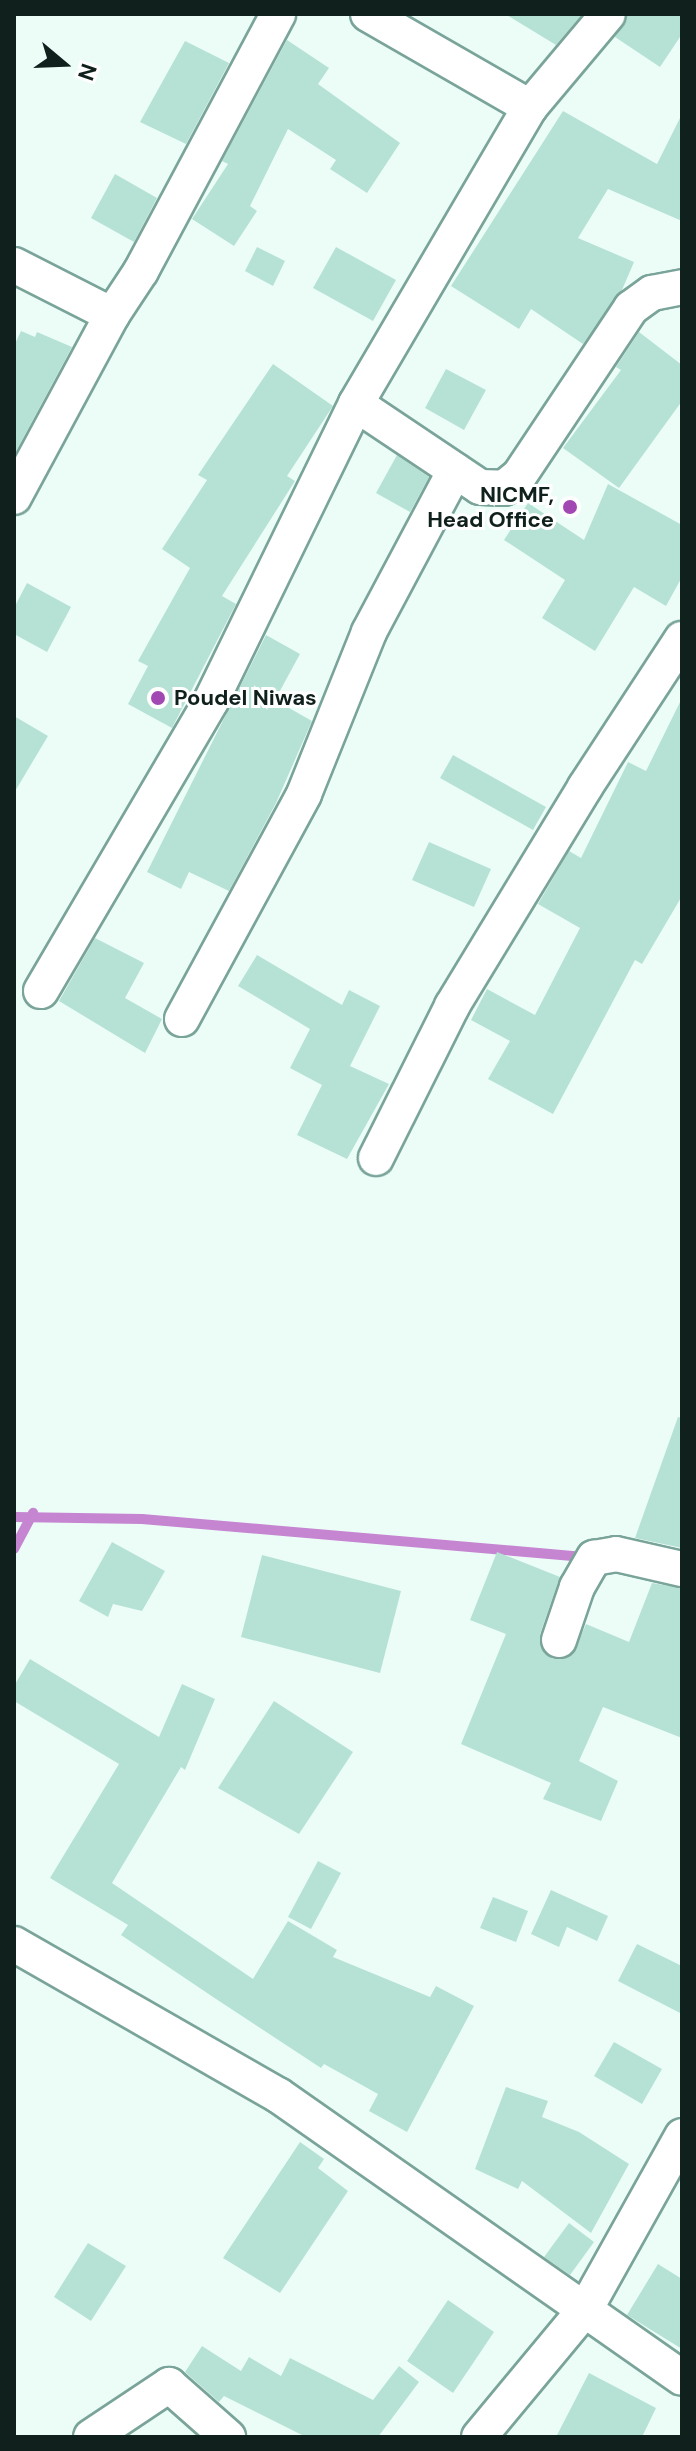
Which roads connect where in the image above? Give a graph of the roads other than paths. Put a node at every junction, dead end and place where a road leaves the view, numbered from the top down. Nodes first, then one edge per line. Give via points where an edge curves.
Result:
1 (278, 14) edge
2 (368, 14) edge
3 (608, 14) edge
4 (530, 107) junction
5 (14, 265) edge
6 (682, 287) edge
7 (112, 315) junction
8 (356, 404) junction
9 (455, 470) junction
10 (14, 497) edge
11 (682, 639) edge
12 (41, 991) dead end
13 (182, 1019) dead end
14 (376, 1158) dead end
15 (682, 1569) edge
16 (559, 1640) dead end
17 (14, 1944) edge
18 (682, 2136) edge
19 (586, 2308) junction
20 (682, 2378) edge
21 (91, 2437) edge
22 (228, 2437) edge
23 (479, 2437) edge

1 - 7 street via 141,271
2 - 4 street
3 - 4 street
4 - 8 street
5 - 7 street
6 - 9 street via 652,293 631,308 519,476 504,488 480,487
7 - 10 street
8 - 9 street
8 - 12 street via 211,701
9 - 13 street via 382,603 304,794
11 - 14 street via 452,1006
15 - 16 street via 616,1554 594,1558 577,1587
17 - 19 street via 278,2095
18 - 19 street
19 - 20 street
19 - 23 street
21 - 22 street via 169,2385

